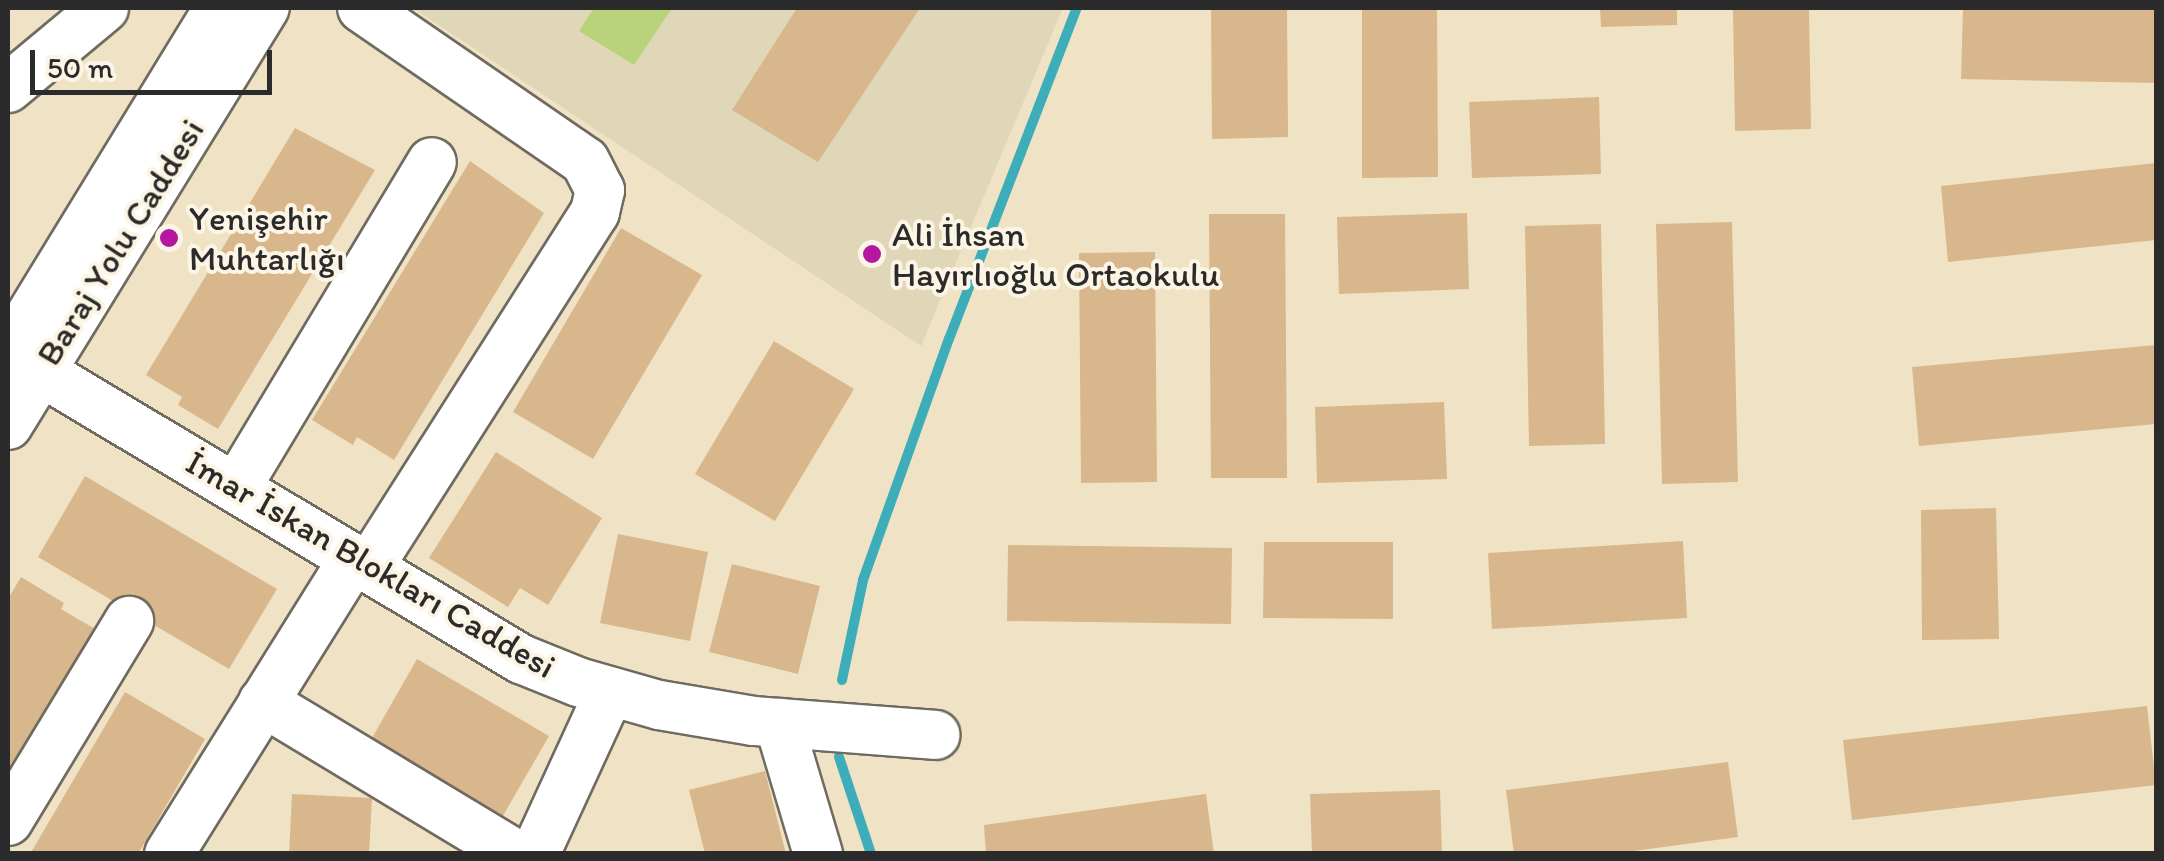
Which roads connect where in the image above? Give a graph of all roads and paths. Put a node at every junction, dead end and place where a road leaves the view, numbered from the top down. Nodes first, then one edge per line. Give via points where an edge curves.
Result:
1 (104, 8) edge
2 (219, 8) edge
3 (265, 8) edge
4 (362, 8) edge
5 (26, 57) edge
6 (8, 88) edge
7 (432, 162) dead end
8 (18, 358) edge
9 (8, 425) edge
10 (236, 488) junction
11 (362, 563) junction
12 (129, 621) dead end
13 (610, 691) junction
14 (263, 702) junction
15 (779, 722) junction
16 (935, 735) dead end
17 (8, 821) edge
18 (168, 854) edge
19 (515, 854) edge
20 (535, 854) edge
21 (818, 854) edge

1 - 5 street
2 - 8 street, Baraj Yolu Caddesi
3 - 8 street, Baraj Yolu Caddesi
4 - 11 street via 585,162 600,190 595,212
5 - 6 street
7 - 10 street
8 - 9 street, Baraj Yolu Caddesi
8 - 10 street, İmar İskan Blokları Caddesi
10 - 11 street, İmar İskan Blokları Caddesi
11 - 13 street, İmar İskan Blokları Caddesi via 522,658
11 - 14 street
12 - 17 street
13 - 15 street, İmar İskan Blokları Caddesi via 658,705
13 - 20 street
14 - 18 street
14 - 19 street
15 - 16 street, İmar İskan Blokları Caddesi
15 - 21 street

